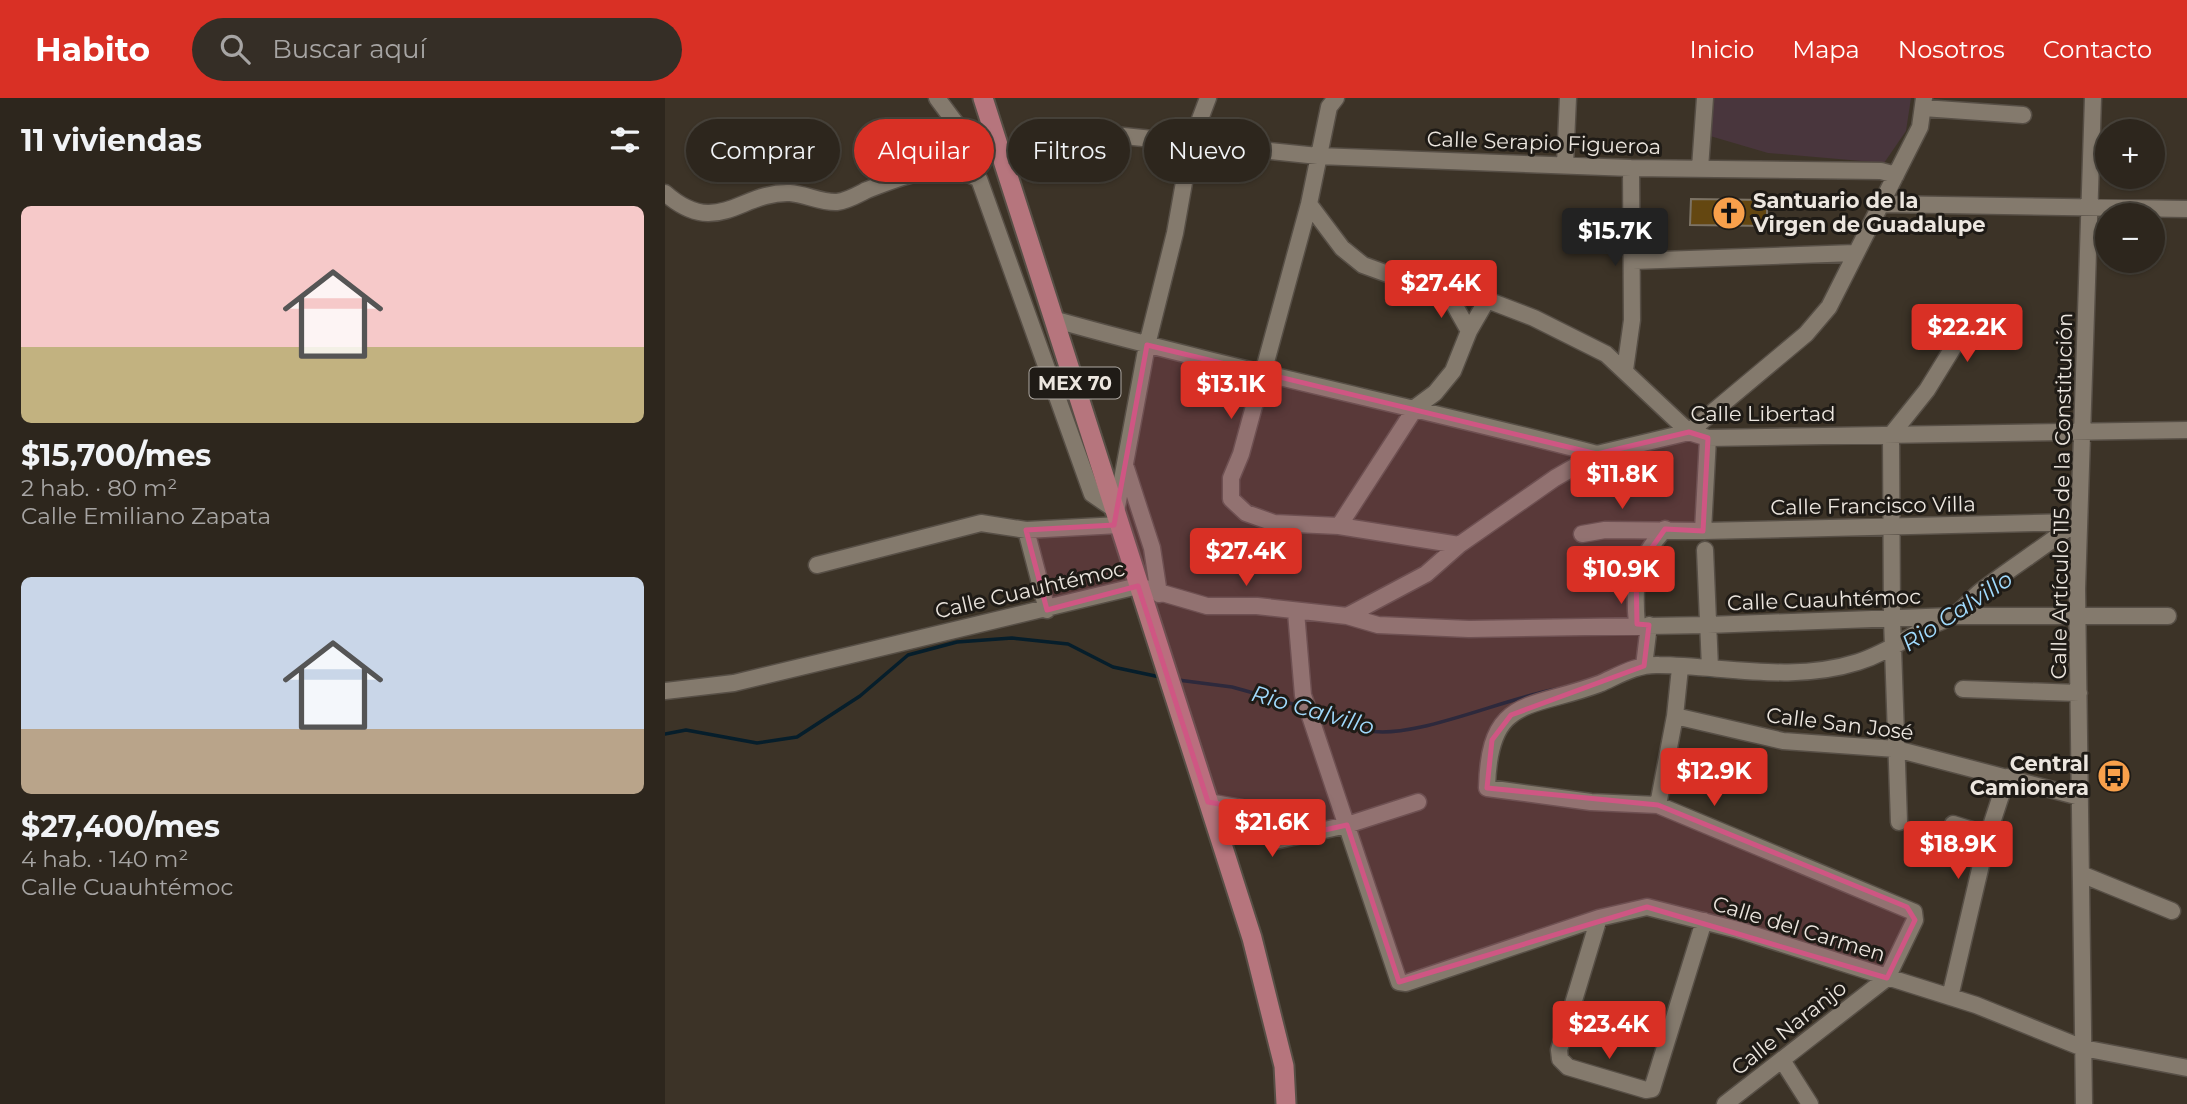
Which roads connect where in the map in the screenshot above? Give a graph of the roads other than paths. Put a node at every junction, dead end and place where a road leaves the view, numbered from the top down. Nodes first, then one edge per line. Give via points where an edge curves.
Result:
1 (937, 98) edge
2 (983, 98) edge
3 (1208, 98) edge
4 (1336, 98) edge
5 (1568, 98) edge
6 (1705, 98) edge
7 (2093, 98) edge
8 (1924, 103) edge
9 (2023, 116) dead end
10 (953, 119) edge
11 (1200, 119) edge
12 (1270, 151) edge
13 (1318, 156) junction
14 (1565, 164) junction
15 (1631, 168) junction
16 (1700, 168) junction
17 (1896, 175) junction
18 (890, 182) edge
19 (980, 182) edge
20 (1184, 182) edge
21 (665, 192) edge
22 (1309, 204) junction
23 (1882, 204) junction
24 (2090, 209) junction
25 (2187, 209) edge
26 (1855, 253) junction
27 (1633, 261) junction
28 (1445, 290) junction
29 (1487, 300) junction
30 (1972, 317) dead end
31 (1056, 320) junction
32 (1469, 331) junction
33 (1147, 345) junction
34 (1625, 370) junction
35 (1264, 374) junction
36 (1416, 407) junction
37 (2187, 430) edge
38 (1689, 432) junction
39 (2084, 432) junction
40 (1891, 435) junction
41 (1708, 438) junction
42 (1597, 454) junction
43 (1125, 465) junction
44 (1116, 517) junction
45 (1339, 526) junction
46 (1891, 527) junction
47 (2079, 527) junction
48 (1665, 529) junction
49 (1027, 530) junction
50 (1703, 531) junction
51 (1581, 534) dead end
52 (1459, 545) junction
53 (1706, 550) dead end
54 (817, 565) dead end
55 (1138, 586) junction
56 (1159, 594) junction
57 (1047, 610) junction
58 (1296, 612) junction
59 (1347, 616) junction
60 (1953, 616) junction
61 (2078, 616) junction
62 (2168, 616) dead end
63 (1892, 619) junction
64 (1643, 624) junction
65 (1708, 625) junction
66 (1893, 649) junction
67 (1644, 666) junction
68 (1680, 668) junction
69 (1710, 668) junction
70 (1963, 689) dead end
71 (665, 691) edge
72 (2079, 693) junction
73 (1675, 716) junction
74 (1896, 749) junction
75 (2007, 777) junction
76 (2080, 797) junction
77 (1208, 802) junction
78 (1419, 802) dead end
79 (1658, 805) junction
80 (1899, 822) dead end
81 (1953, 824) dead end
82 (1347, 825) junction
83 (1988, 835) junction
84 (2081, 874) junction
85 (2172, 911) dead end
86 (1599, 918) junction
87 (1704, 921) junction
88 (1887, 978) junction
89 (1950, 997) junction
90 (2083, 1048) junction
91 (1782, 1060) junction
92 (2187, 1068) edge
93 (1286, 1104) edge
94 (1725, 1104) edge
95 (1810, 1104) edge
96 (2084, 1104) edge

1 - 10 street
2 - 31 main road, MEX 70
3 - 11 street
4 - 13 street via 1329,107
5 - 14 street
6 - 16 street
7 - 24 street, Calle Artículo 115 de la Constitución
8 - 9 street
8 - 17 street via 1920,127
12 - 13 street, Calle Serapio Figueroa
13 - 14 street, Calle Serapio Figueroa
13 - 22 street
14 - 15 street, Calle Serapio Figueroa
15 - 16 street, Calle Serapio Figueroa
15 - 27 street
16 - 17 street, Calle Serapio Figueroa
17 - 23 street
18 - 21 street via 837,202 788,193 730,211 706,213 678,204
19 - 44 street via 1092,494
20 - 33 street
22 - 28 street via 1342,248 1363,265
22 - 35 street
23 - 24 street
23 - 26 street
24 - 25 street
24 - 39 street, Calle Artículo 115 de la Constitución
26 - 27 street
26 - 38 street via 1829,307 1806,334
27 - 34 street
28 - 29 street
28 - 32 street
29 - 32 street
29 - 34 street via 1576,338
30 - 40 street via 1927,390
31 - 33 street
31 - 44 main road, MEX 70
32 - 36 street via 1453,371
33 - 35 street
33 - 43 street
34 - 38 street
35 - 36 street
35 - 45 street via 1231,478 1231,499 1246,513 1274,523
36 - 42 street
36 - 45 street
37 - 39 street, Calle Libertad
38 - 41 street, Calle Libertad
38 - 42 street, Calle Libertad
39 - 40 street, Calle Libertad
39 - 47 street, Calle Artículo 115 de la Constitución
40 - 41 street, Calle Libertad
40 - 46 street
41 - 50 street
42 - 52 street, Calle Libertad
43 - 44 street
43 - 56 street via 1152,548
44 - 49 street
44 - 55 main road, MEX 70
45 - 52 street
46 - 47 street, Calle Francisco Villa
46 - 50 street, Calle Francisco Villa
46 - 63 street
47 - 60 street
47 - 61 street, Calle Artículo 115 de la Constitución
48 - 50 street, Calle Francisco Villa
48 - 51 street, Calle Francisco Villa
48 - 64 street via 1636,570 1634,595
49 - 54 street via 981,523
49 - 57 street
52 - 59 street, Calle Libertad via 1426,574
53 - 65 street
55 - 56 street, Calle Cuauhtémoc
55 - 57 street, Calle Cuauhtémoc
55 - 77 main road, MEX 70
56 - 58 street, Calle Cuauhtémoc via 1207,606
57 - 71 street, Calle Cuauhtémoc via 734,684
58 - 59 street, Calle Cuauhtémoc
58 - 82 street via 1303,695
59 - 64 street, Calle Cuauhtémoc via 1378,625 1469,629
60 - 61 street, Calle Cuauhtémoc
60 - 63 street, Calle Cuauhtémoc
60 - 66 street
61 - 62 street, Calle Cuauhtémoc
61 - 72 street, Calle Artículo 115 de la Constitución
63 - 65 street, Calle Cuauhtémoc
63 - 66 street
64 - 65 street, Calle Cuauhtémoc
64 - 67 street
65 - 69 street
66 - 69 street via 1857,663 1815,670 1759,673
66 - 74 street
67 - 68 street
67 - 79 street via 1537,701 1511,715 1492,740 1487,788 1591,802
68 - 69 street
68 - 73 street
70 - 72 street
72 - 76 street, Calle Artículo 115 de la Constitución
73 - 74 street, Calle San José via 1793,742
73 - 79 street
74 - 75 street, Calle San José
74 - 80 street
75 - 76 street, Calle San José
75 - 83 street
76 - 84 street, Calle Artículo 115 de la Constitución
77 - 82 street via 1242,808 1275,841
77 - 93 main road, MEX 70 via 1258,964 1284,1066
78 - 82 street
79 - 88 street, Calle Naranjo via 1914,912 1915,920
81 - 83 street
82 - 86 street, Calle del Carmen via 1399,982
83 - 89 street
84 - 85 street
84 - 90 street, Calle Artículo 115 de la Constitución
86 - 87 street, Calle del Carmen via 1647,907
86 - 87 street via 1560,1059 1568,1067 1646,1090 1652,1088
87 - 88 street, Calle del Carmen
88 - 89 street, Calle del Carmen
88 - 91 street, Calle Naranjo
89 - 90 street, Calle del Carmen
90 - 92 street, Calle del Carmen
90 - 96 street, Calle Artículo 115 de la Constitución
91 - 94 street, Calle Naranjo
91 - 95 street

